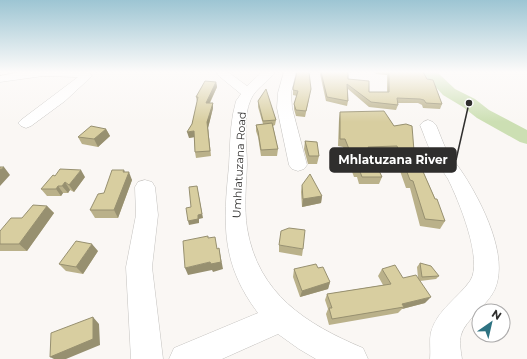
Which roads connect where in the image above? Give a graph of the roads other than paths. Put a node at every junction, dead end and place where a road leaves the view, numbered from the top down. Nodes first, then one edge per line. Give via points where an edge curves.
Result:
1 (71, 89) edge
2 (242, 89) edge
3 (252, 89) edge
4 (286, 89) edge
5 (248, 93) junction
6 (26, 123) dead end
7 (428, 125) dead end
8 (298, 165) dead end
9 (145, 187) dead end
10 (280, 318) junction
11 (148, 359) edge
12 (185, 359) edge
13 (352, 359) edge
14 (446, 359) edge

1 - 6 street
2 - 5 street
3 - 5 street, Umhlatuzana Road
4 - 8 street via 285,113
5 - 10 street, Umhlatuzana Road via 240,115 235,209 237,235 249,277
7 - 14 street via 440,153 468,201 480,231 487,260 483,286 456,316 446,332
9 - 11 street via 147,215 139,267
10 - 12 street
10 - 13 street, Umhlatuzana Road via 312,341

